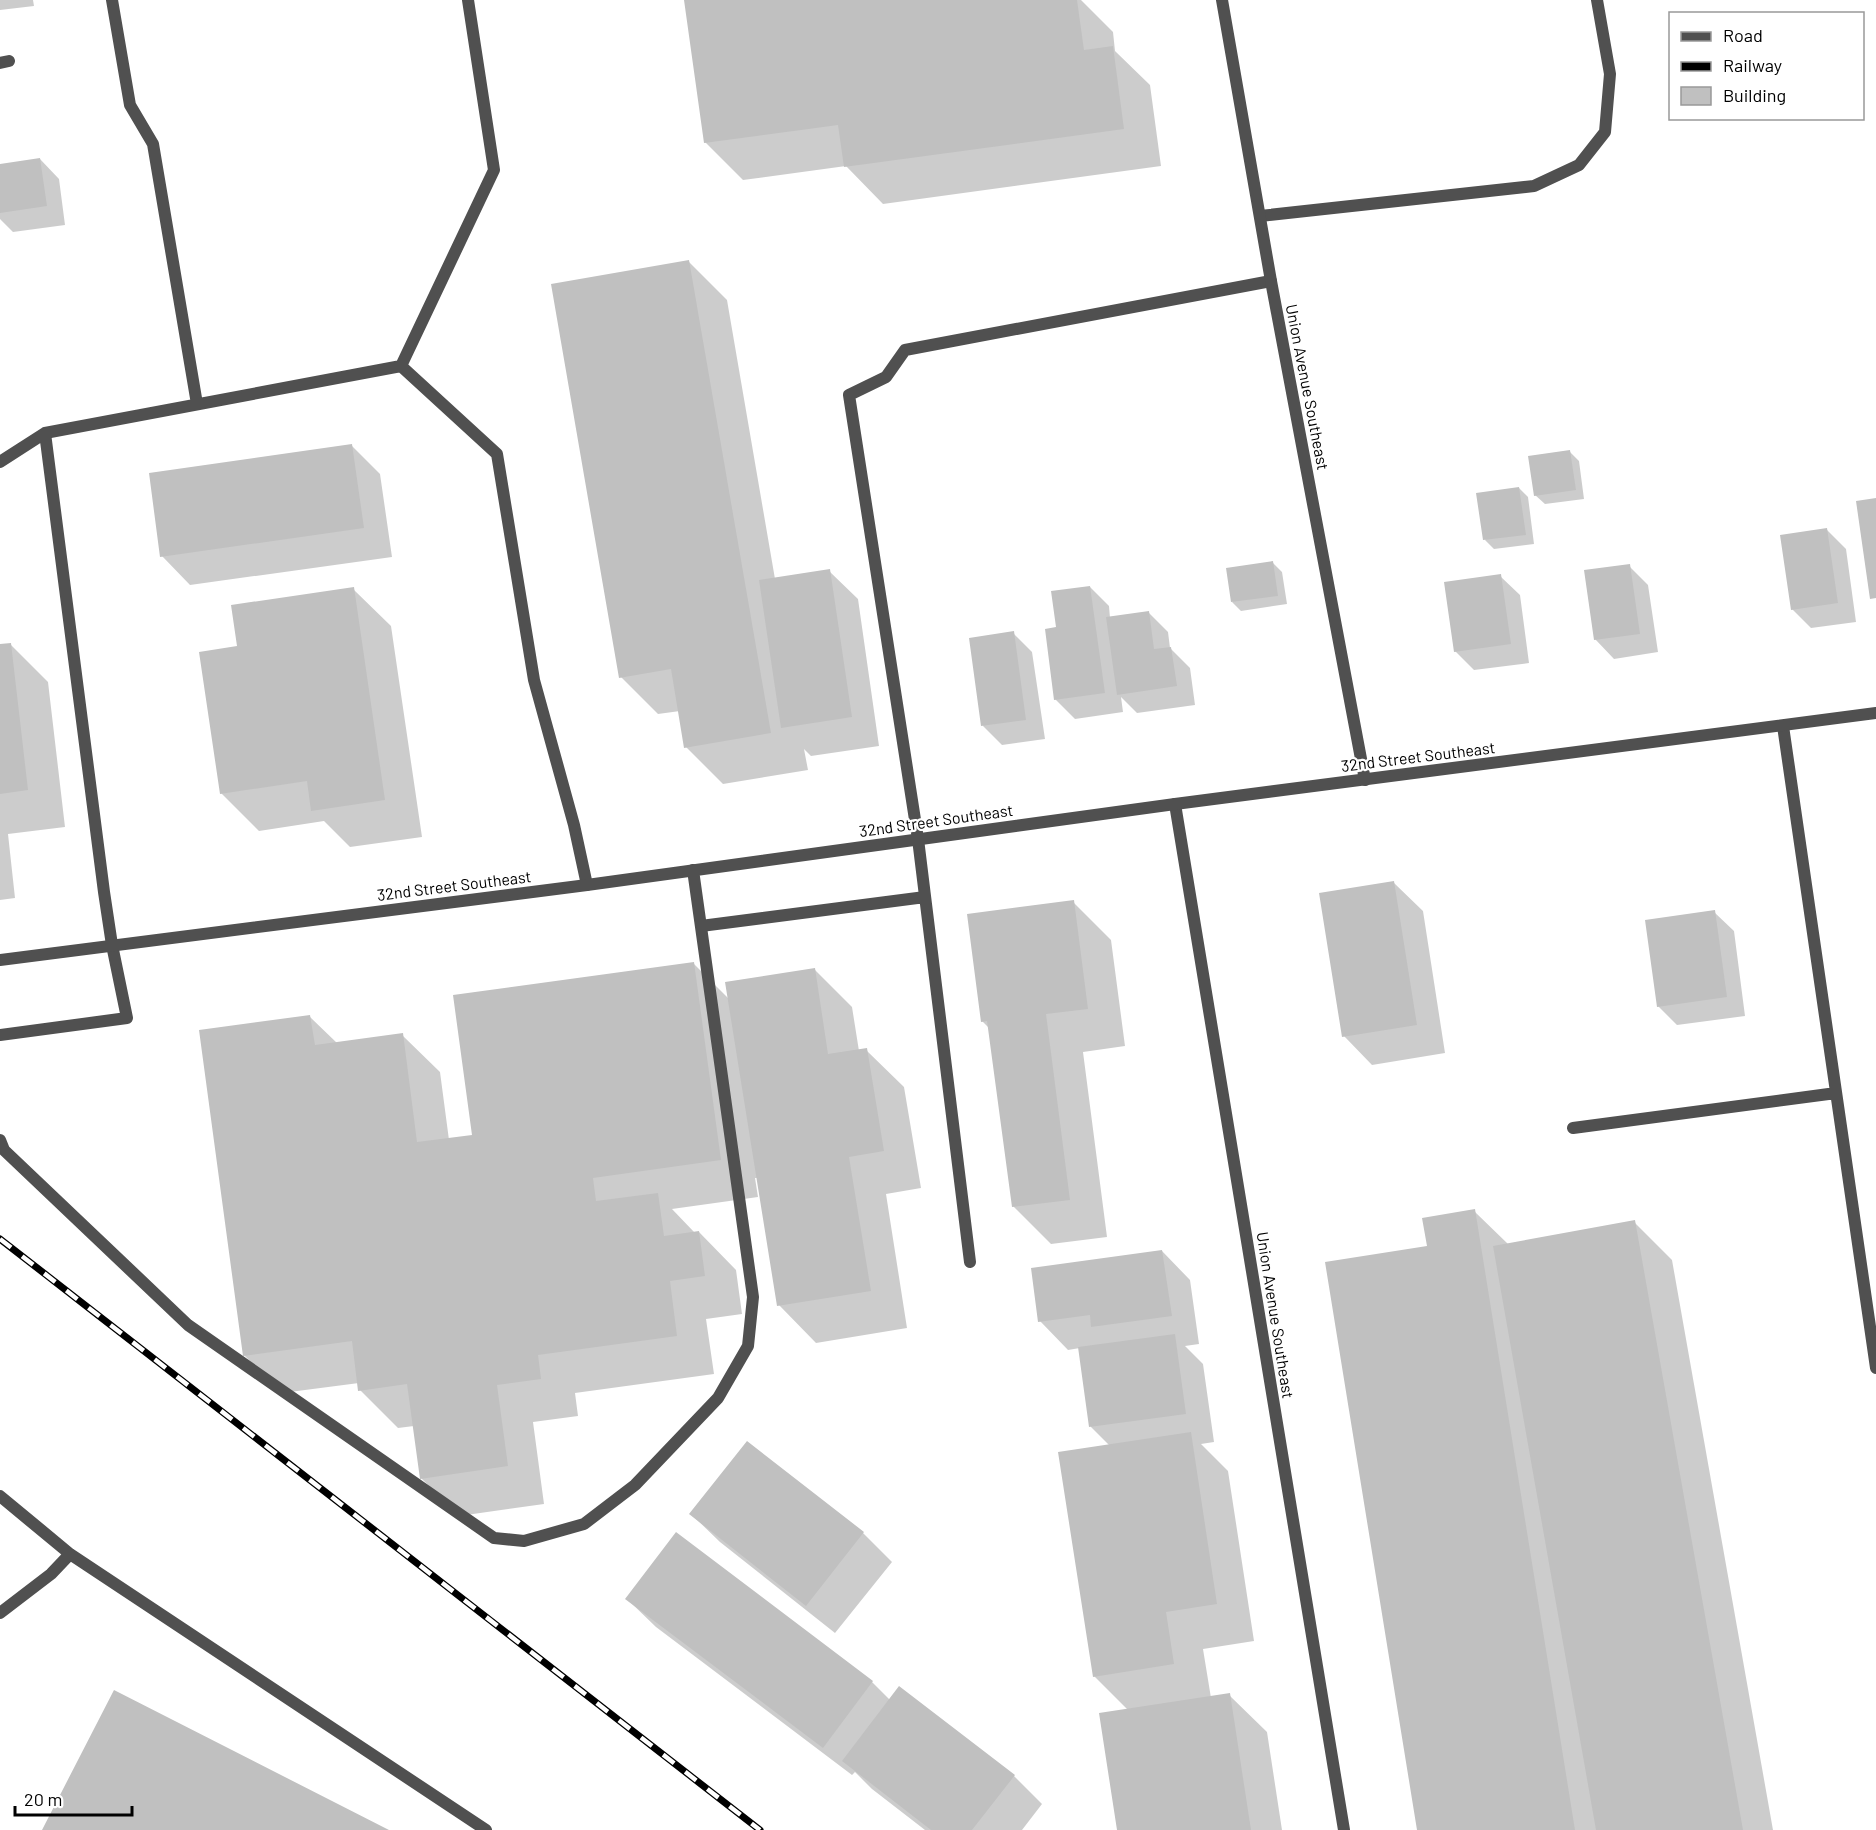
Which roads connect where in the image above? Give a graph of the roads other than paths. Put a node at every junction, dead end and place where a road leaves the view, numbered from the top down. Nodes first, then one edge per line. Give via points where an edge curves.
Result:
1 (112, 0) edge
2 (468, 0) edge
3 (1222, 0) edge
4 (1597, 0) edge
5 (1260, 216) junction
6 (1271, 281) junction
7 (401, 366) junction
8 (197, 404) junction
9 (45, 433) junction
10 (0, 462) edge
11 (1876, 713) edge
12 (1783, 726) junction
13 (1365, 780) junction
14 (1175, 804) junction
15 (918, 839) junction
16 (693, 870) junction
17 (587, 885) junction
18 (925, 897) junction
19 (701, 926) junction
20 (112, 945) junction
21 (0, 960) edge
22 (0, 1035) edge
23 (1836, 1093) junction
24 (1573, 1128) dead end
25 (0, 1140) edge
26 (970, 1262) dead end
27 (1876, 1368) edge
28 (0, 1496) edge
29 (70, 1554) junction
30 (1, 1614) edge
31 (486, 1830) edge
32 (1344, 1830) edge

1 - 8 street via 130,105 153,144
2 - 7 street via 494,170
3 - 5 street, Union Avenue Southeast
4 - 5 street via 1610,74 1605,132 1579,165 1534,186
5 - 6 street, Union Avenue Southeast
6 - 13 street, Union Avenue Southeast
6 - 15 street via 905,350 886,377 849,395
7 - 8 street
7 - 17 street via 497,454 534,680
8 - 9 street
9 - 10 street
9 - 20 street
11 - 12 street, 32nd Street Southeast
12 - 13 street, 32nd Street Southeast
12 - 23 street
13 - 14 street, 32nd Street Southeast
14 - 15 street, 32nd Street Southeast
14 - 32 street, Union Avenue Southeast
15 - 16 street, 32nd Street Southeast
15 - 18 street
16 - 17 street, 32nd Street Southeast
16 - 19 street
17 - 20 street, 32nd Street Southeast
18 - 19 street
18 - 26 street
19 - 25 street via 753,1297 748,1346 718,1398 635,1485 584,1524 524,1541 494,1538 188,1325 4,1150
20 - 21 street, 32nd Street Southeast
20 - 22 street via 127,1018
23 - 24 street
23 - 27 street
28 - 29 street
29 - 30 street
29 - 31 street

